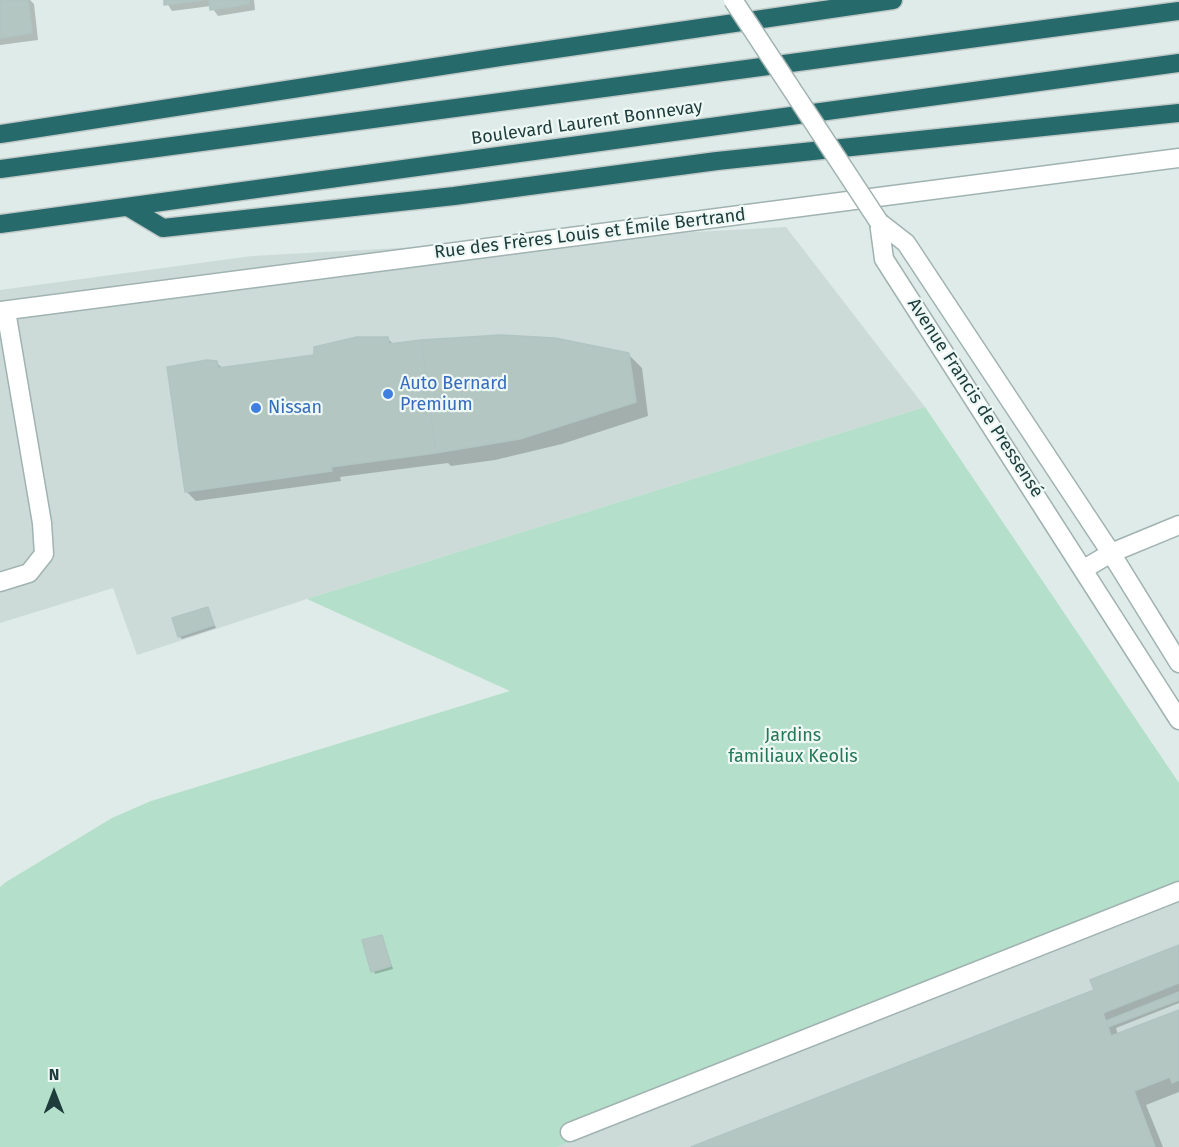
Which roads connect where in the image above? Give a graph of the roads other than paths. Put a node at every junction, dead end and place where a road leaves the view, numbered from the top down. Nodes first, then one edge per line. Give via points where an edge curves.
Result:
1 (733, 0) edge
2 (893, 0) edge
3 (1179, 11) edge
4 (1179, 63) edge
5 (1179, 113) edge
6 (0, 134) edge
7 (1179, 158) edge
8 (0, 169) edge
9 (128, 207) junction
10 (879, 222) junction
11 (0, 224) edge
12 (3, 311) edge
13 (1179, 525) edge
14 (1111, 553) junction
15 (1084, 569) junction
16 (0, 582) edge
17 (1179, 663) edge
18 (1179, 720) edge
19 (1179, 891) edge
20 (570, 1131) dead end

1 - 10 street, Avenue Francis de Pressensé, bridge
2 - 6 highway
3 - 8 highway, Boulevard Laurent Bonnevay
4 - 9 highway, Boulevard Laurent Bonnevay
5 - 9 highway via 729,160 163,228
7 - 12 street, Rue des Frères Louis et Émile Bertrand
9 - 11 highway, Boulevard Laurent Bonnevay
10 - 14 street, Avenue Francis de Pressensé via 906,243
10 - 15 street, Avenue Francis de Pressensé via 884,259
12 - 16 street via 42,524 44,554 29,573
13 - 14 street
14 - 15 street
14 - 17 street, Avenue Francis de Pressensé
15 - 18 street, Avenue Francis de Pressensé
19 - 20 street

